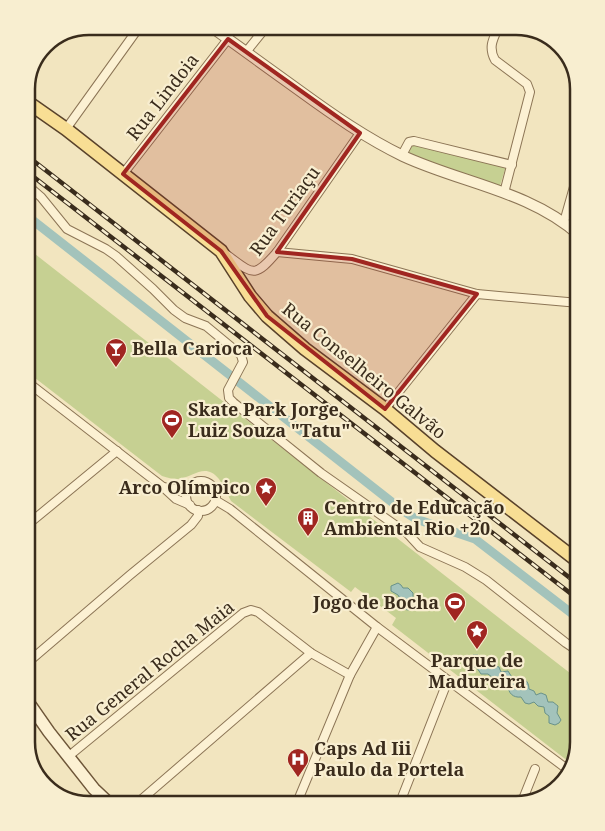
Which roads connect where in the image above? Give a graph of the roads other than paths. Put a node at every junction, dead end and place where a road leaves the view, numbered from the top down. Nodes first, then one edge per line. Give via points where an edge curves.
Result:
1 (134, 35) edge
2 (222, 35) edge
3 (260, 35) edge
4 (495, 35) edge
5 (228, 39) junction
6 (246, 52) junction
7 (35, 107) edge
8 (66, 129) junction
9 (360, 133) junction
10 (402, 155) junction
11 (512, 165) junction
12 (123, 174) junction
13 (35, 192) edge
14 (504, 193) junction
15 (570, 207) edge
16 (564, 222) junction
17 (570, 227) edge
18 (221, 251) junction
19 (277, 252) junction
20 (477, 294) junction
21 (570, 303) edge
22 (35, 389) edge
23 (385, 409) junction
24 (117, 451) junction
25 (163, 486) junction
26 (188, 488) junction
27 (215, 500) junction
28 (190, 505) junction
29 (198, 510) junction
30 (35, 519) edge
31 (570, 555) edge
32 (378, 627) junction
33 (570, 645) edge
34 (311, 653) junction
35 (35, 656) edge
36 (350, 675) junction
37 (448, 680) junction
38 (35, 712) edge
39 (69, 756) junction
40 (564, 767) edge
41 (535, 769) dead end
42 (101, 796) edge
43 (145, 796) edge
44 (300, 796) edge
45 (403, 796) edge
46 (524, 796) edge

1 - 8 street
2 - 5 street
3 - 6 street
4 - 11 street via 491,44 495,60 527,84 530,92
5 - 6 street
5 - 12 street, Rua Lindoia
6 - 9 street
7 - 8 main road, Rua Conselheiro Galvão
8 - 12 main road, Rua Conselheiro Galvão
9 - 10 street
9 - 19 street, Rua Turiaçu
10 - 11 street via 410,142 414,142
10 - 14 street
11 - 14 street
12 - 18 main road, Rua Conselheiro Galvão
13 - 33 street via 67,229 106,249 174,310 206,326 241,355 244,362 228,390 229,398 321,472 408,534 420,547 486,580
14 - 16 street
15 - 16 street
16 - 17 street
18 - 19 street, Rua Turiaçu via 246,269 257,272
18 - 23 main road, Rua Conselheiro Galvão via 267,316
19 - 20 street via 352,259
20 - 21 street
20 - 23 street
22 - 24 street
23 - 31 main road, Rua Conselheiro Galvão
24 - 25 street
24 - 30 street
25 - 26 street
25 - 28 street via 176,499
26 - 27 street via 195,482 209,483 215,491
26 - 28 street via 186,497
27 - 29 street via 210,507
27 - 32 street
28 - 29 street
29 - 35 street via 198,516 191,525
32 - 36 street
32 - 37 street
34 - 36 street, Rua General Rocha Maia
34 - 39 street, Rua General Rocha Maia via 258,612 243,612
34 - 43 street
36 - 44 street
37 - 40 street
37 - 45 street
38 - 39 main road
39 - 42 main road
41 - 46 street

